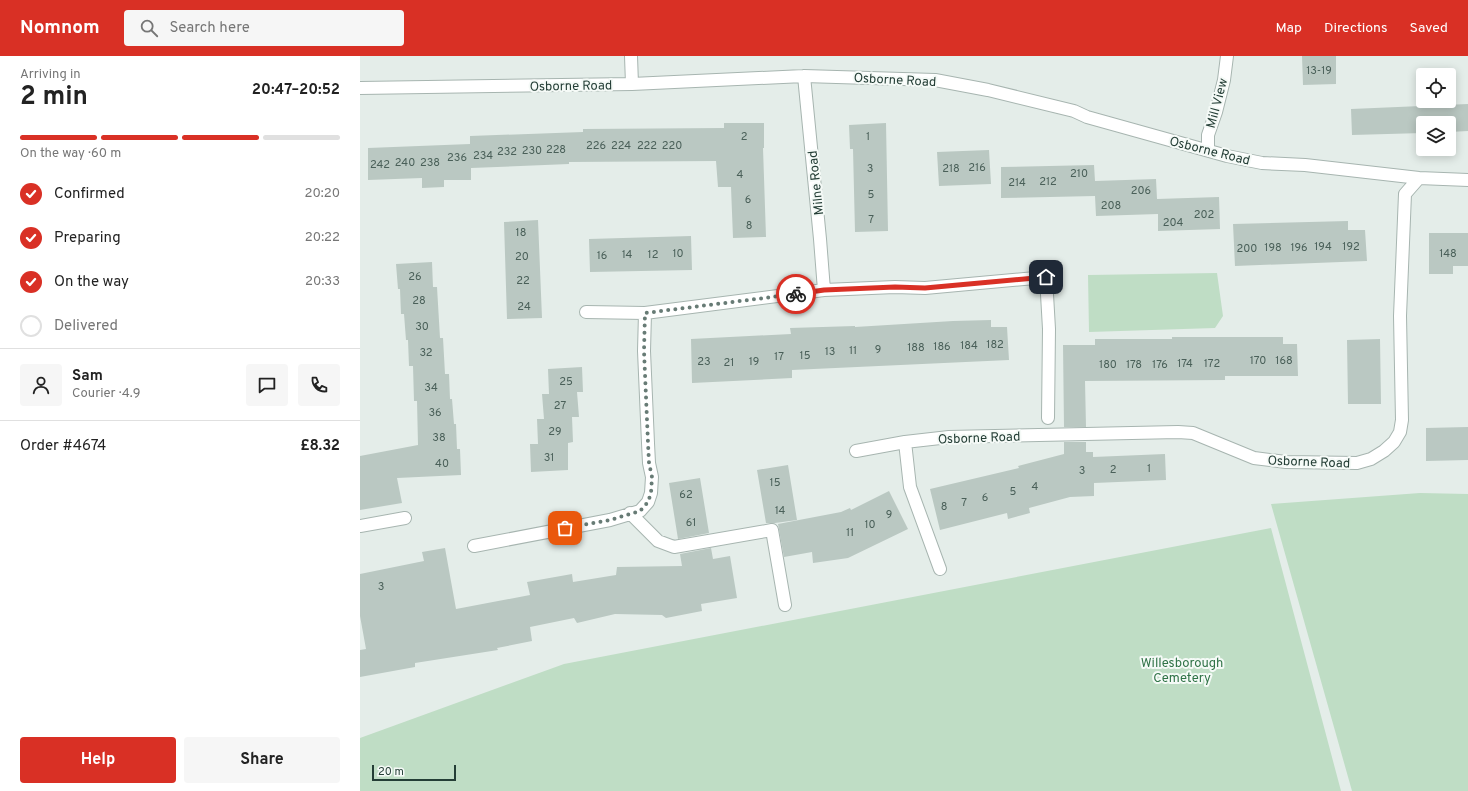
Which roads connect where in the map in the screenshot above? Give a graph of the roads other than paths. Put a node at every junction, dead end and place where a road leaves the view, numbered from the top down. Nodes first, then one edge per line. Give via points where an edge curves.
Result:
1 (631, 56) edge
2 (1227, 56) edge
3 (804, 76) junction
4 (632, 84) junction
5 (360, 88) edge
6 (1208, 150) junction
7 (1419, 178) junction
8 (1468, 180) edge
9 (824, 290) junction
10 (586, 312) dead end
11 (645, 313) junction
12 (1048, 418) dead end
13 (905, 442) junction
14 (856, 451) dead end
15 (630, 513) junction
16 (405, 518) dead end
17 (360, 526) edge
18 (474, 546) dead end
19 (940, 569) dead end
20 (785, 605) dead end

1 - 4 street
2 - 6 street, Mill View via 1216,112 1208,135
3 - 4 street, Osborne Road
3 - 6 street, Osborne Road via 935,80 958,84 1074,111
3 - 9 street, Milne Road
4 - 5 street, Osborne Road
6 - 7 street, Osborne Road via 1262,163 1305,165
7 - 8 street, Osborne Road
7 - 13 street, Osborne Road via 1405,194 1400,316 1400,432 1394,442 1371,459 1357,463 1286,462 1254,458 1193,433 1178,432 949,437
9 - 11 street
9 - 12 street via 925,288 1046,277 1049,329
10 - 11 street
11 - 15 street via 644,351 652,482 648,502 640,511
13 - 14 street, Osborne Road
13 - 19 street via 910,487
15 - 18 street via 610,520
15 - 20 street via 658,541 674,547 772,530
16 - 17 street

